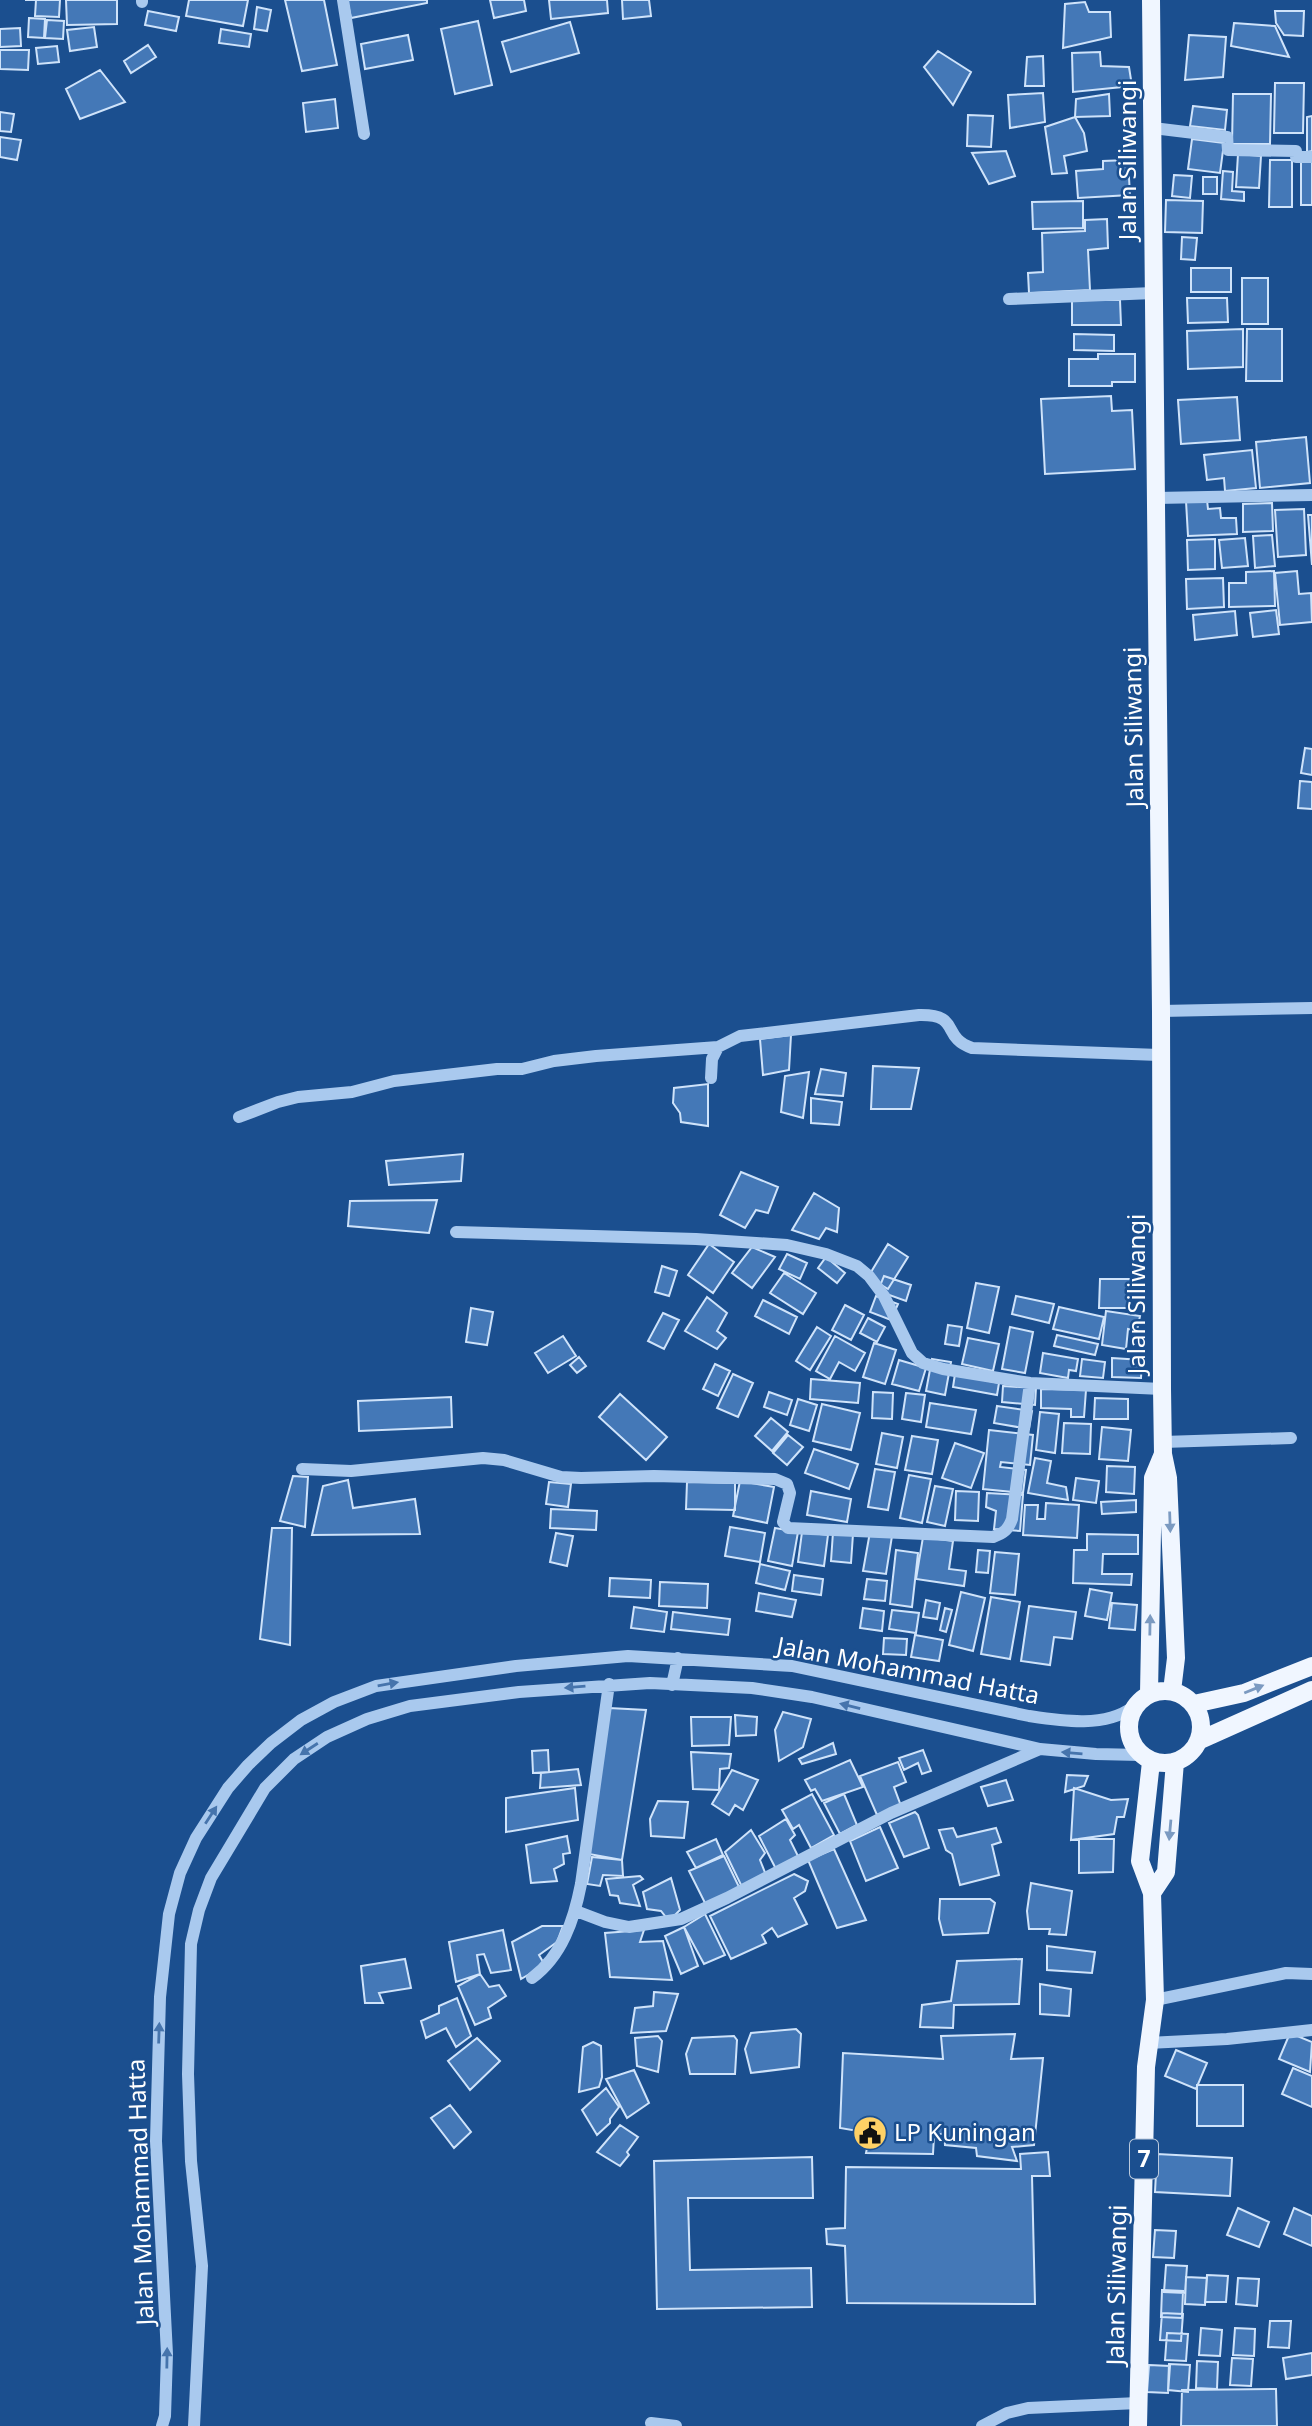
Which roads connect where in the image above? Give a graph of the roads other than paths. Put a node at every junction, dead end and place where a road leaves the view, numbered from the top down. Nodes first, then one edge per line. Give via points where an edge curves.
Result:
1 (343, 0) edge
2 (1151, 0) edge
3 (1153, 128) junction
4 (364, 134) dead end
5 (1312, 157) edge
6 (1153, 293) junction
7 (1009, 299) dead end
8 (1312, 495) edge
9 (1156, 498) junction
10 (1312, 1008) edge
11 (1161, 1011) junction
12 (718, 1047) junction
13 (1160, 1055) junction
14 (711, 1078) dead end
15 (239, 1117) dead end
16 (456, 1232) dead end
17 (1030, 1382) junction
18 (1162, 1389) junction
19 (1291, 1438) dead end
20 (1163, 1448) junction
21 (302, 1469) dead end
22 (678, 1658) junction
23 (1312, 1666) edge
24 (609, 1684) junction
25 (672, 1685) junction
26 (1312, 1690) edge
27 (1172, 1691) junction
28 (1149, 1693) junction
29 (1194, 1704) junction
30 (1133, 1707) junction
31 (1199, 1741) junction
32 (1040, 1749) junction
33 (1145, 1758) junction
34 (1175, 1762) junction
35 (1152, 1893) junction
36 (576, 1910) junction
37 (1312, 1974) edge
38 (531, 1978) dead end
39 (1155, 2000) junction
40 (1312, 2030) edge
41 (1148, 2043) junction
42 (1138, 2403) junction
43 (651, 2423) dead end
44 (162, 2426) edge
45 (194, 2426) edge
46 (676, 2426) edge
47 (982, 2426) edge
48 (1138, 2426) edge

1 - 4 street
2 - 3 main road, Jalan Siliwangi
3 - 5 street via 1227,137 1228,150 1296,151 1296,157
3 - 6 main road, Jalan Siliwangi
6 - 7 street
6 - 9 main road, Jalan Siliwangi
8 - 9 street
9 - 11 main road, Jalan Siliwangi
10 - 11 street
11 - 13 main road, Jalan Siliwangi
12 - 13 street via 740,1036 934,1015 943,1018 958,1042 972,1048
12 - 14 street
12 - 15 street via 596,1056 522,1069 394,1081 352,1092 298,1097
13 - 18 main road, Jalan Siliwangi
16 - 17 street via 709,1240 787,1245 826,1254 869,1276 912,1353 923,1363
17 - 18 street
17 - 21 street via 1012,1519 1003,1534 993,1537 788,1528 782,1522 788,1484 775,1479 581,1478 483,1458 351,1471
18 - 20 main road, Jalan Siliwangi
19 - 20 street
20 -> 27 main road, Jalan Siliwangi via 1176,1658
28 -> 20 main road, Jalan Siliwangi via 1153,1478
22 - 25 street
22 - 30 street, Jalan Mohammad Hatta via 792,1666 1068,1722 1121,1716
44 -> 22 street, Jalan Mohammad Hatta via 167,2354 156,2141 163,1952 180,1873 228,1788 263,1750 301,1720 376,1686 528,1665 628,1656
29 -> 23 main road via 1244,1693
24 - 25 street, Jalan Mohammad Hatta
24 - 36 street
24 -> 45 street, Jalan Mohammad Hatta via 410,1706 327,1737 294,1759 265,1788 211,1878 191,1944 189,1983 191,2161 202,2266
32 -> 25 street, Jalan Mohammad Hatta via 812,1697 752,1688
26 - 31 main road
27 - 28 main road
27 - 29 main road
28 - 30 main road
29 - 31 main road via 1201,1722
30 - 33 main road via 1129,1732
31 - 34 main road
33 -> 32 street, Jalan Mohammad Hatta
32 - 36 street via 891,1813 681,1919 629,1927
33 - 34 main road via 1163,1764
33 - 35 main road, Jalan Siliwangi / 7 via 1140,1861
34 -> 35 main road, Jalan Siliwangi / 7 via 1166,1872
35 - 39 main road, Jalan Siliwangi / 7
36 - 38 street via 552,1960
37 - 39 street via 1286,1973
39 - 41 main road, Jalan Siliwangi / 7
40 - 41 street
41 - 42 main road, Jalan Siliwangi / 7
42 - 47 street via 1028,2408
42 - 48 main road, Jalan Siliwangi / 7
43 - 46 street

